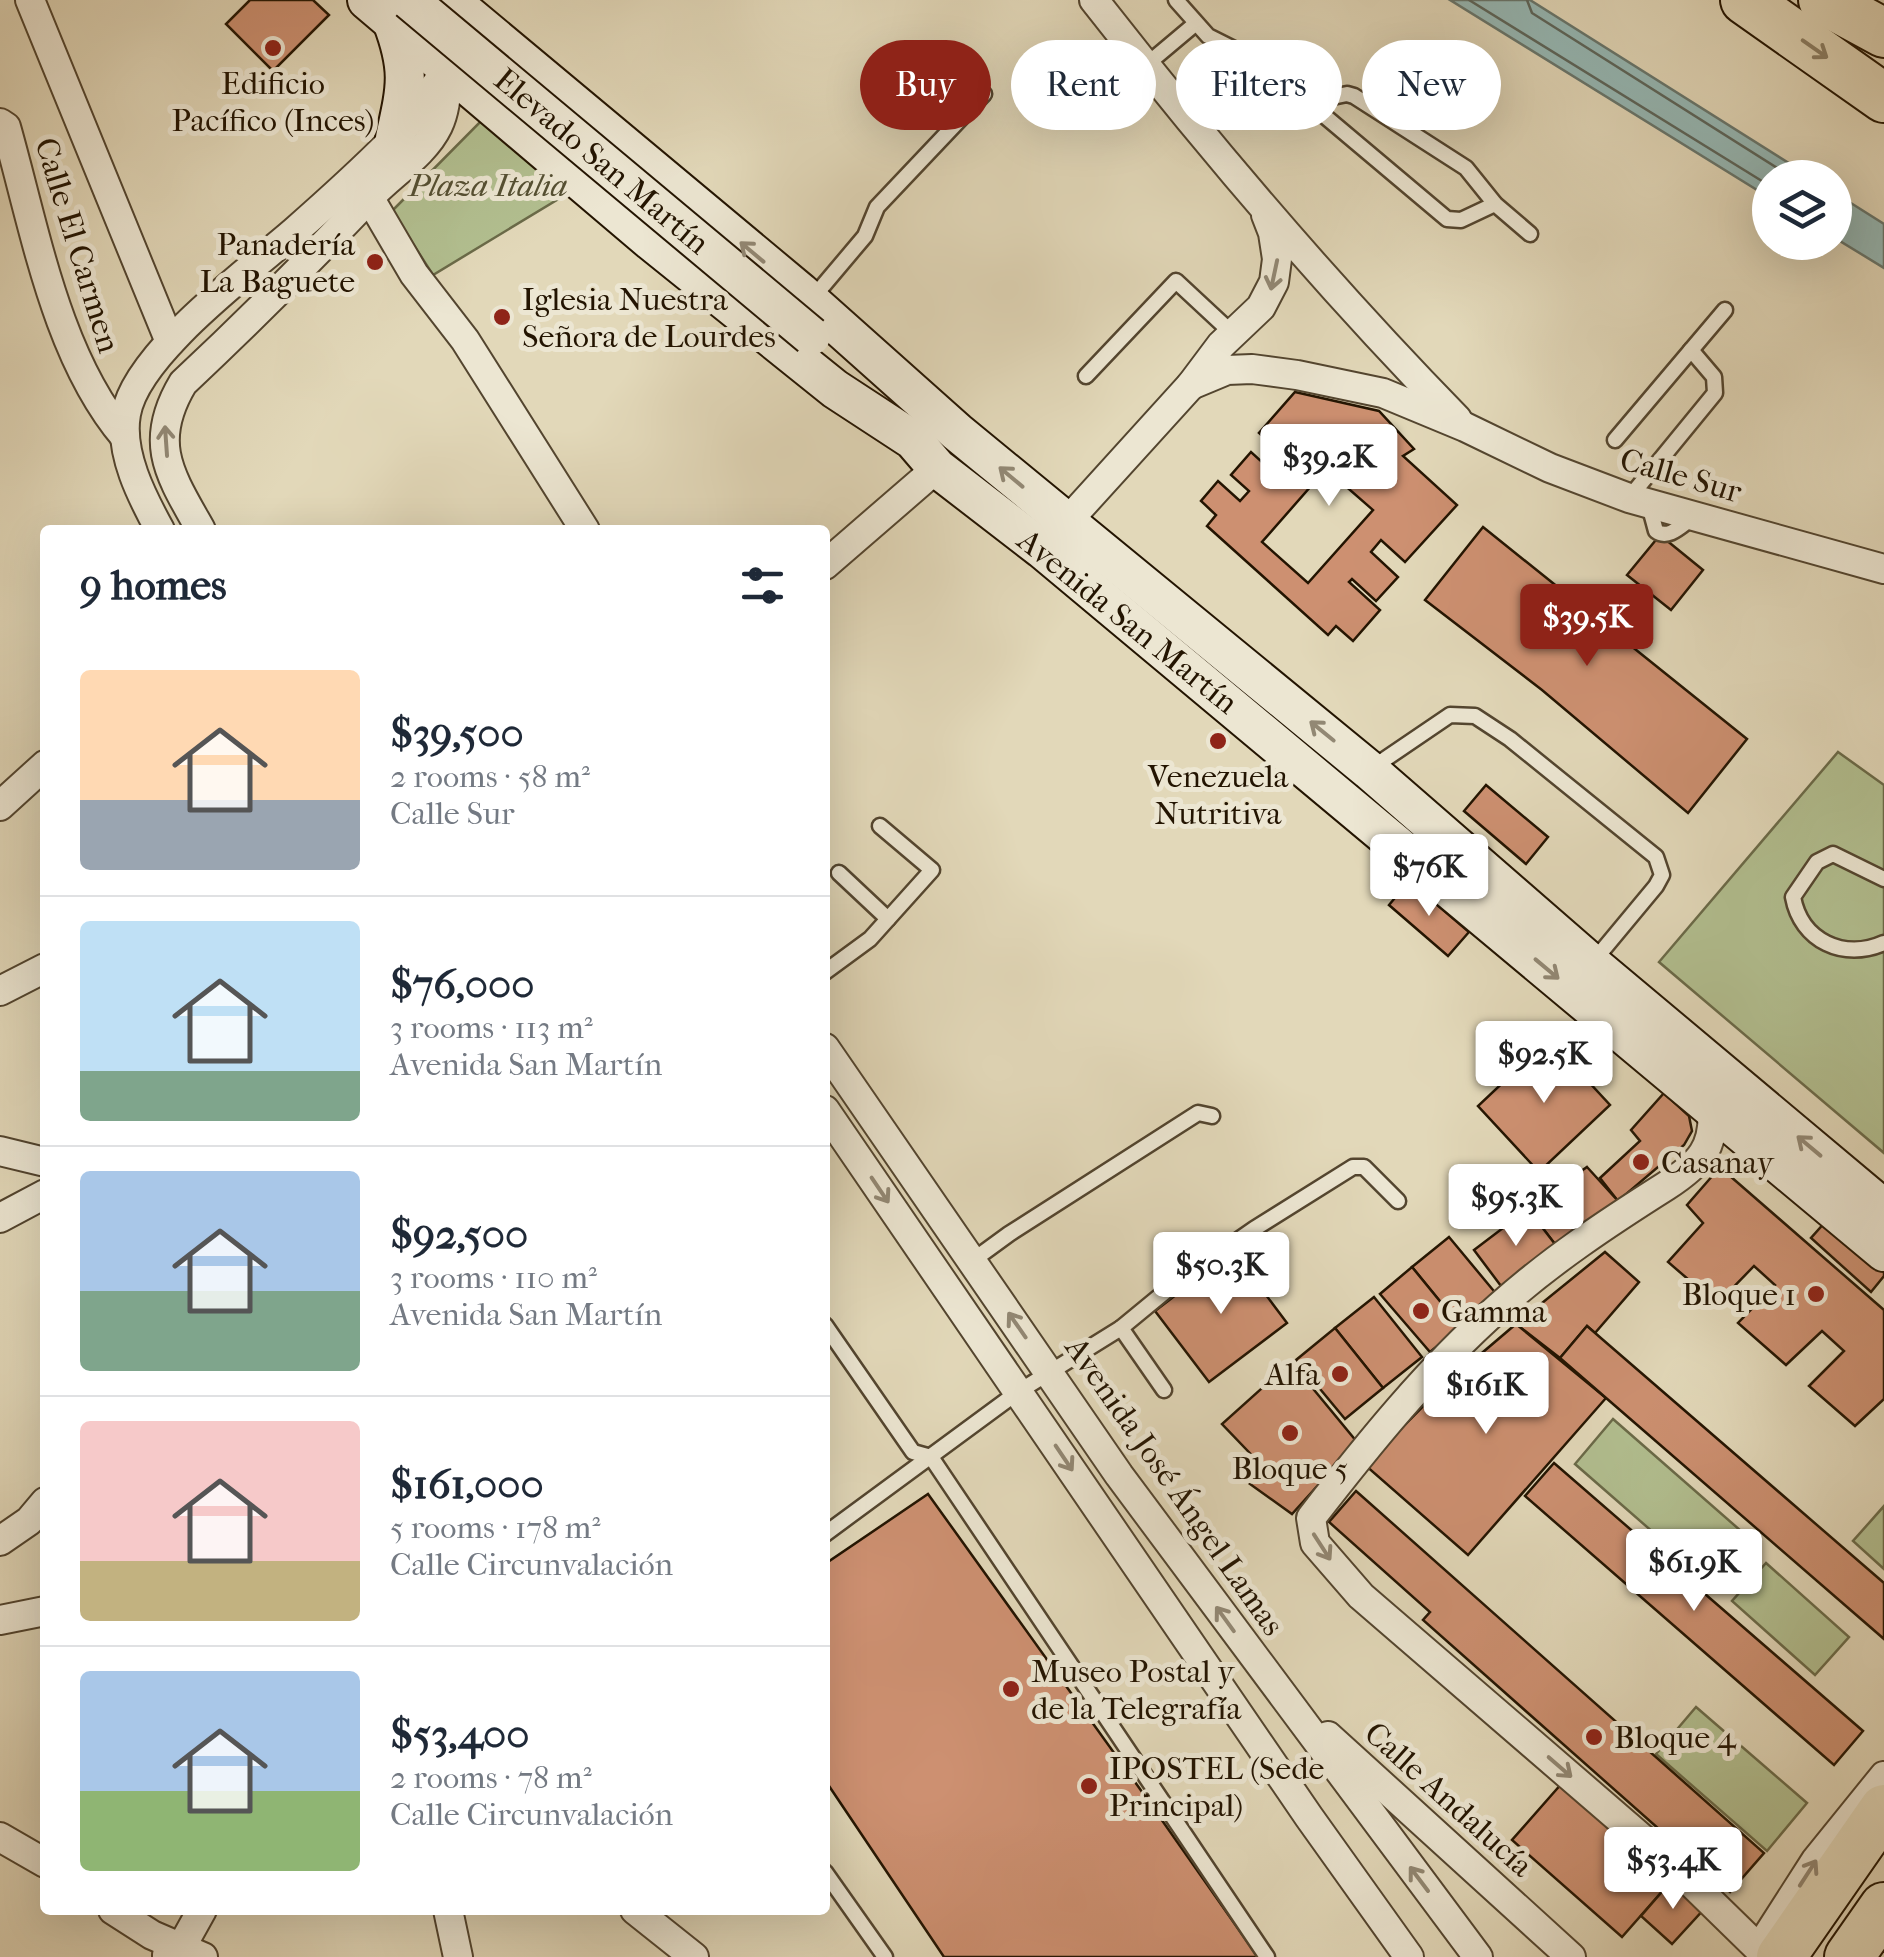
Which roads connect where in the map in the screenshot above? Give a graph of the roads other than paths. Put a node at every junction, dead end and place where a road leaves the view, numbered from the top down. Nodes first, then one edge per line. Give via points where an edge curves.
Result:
1 (30, 0) edge
2 (1094, 0) edge
3 (1176, 0) edge
4 (1746, 0) edge
5 (1823, 0) edge
6 (459, 3) edge
7 (389, 7) edge
8 (1195, 24) junction
9 (1884, 33) edge
10 (1126, 40) edge
11 (1218, 40) edge
12 (1156, 57) edge
13 (448, 69) junction
14 (1156, 78) edge
15 (1342, 95) edge
16 (1884, 98) edge
17 (0, 123) edge
18 (950, 130) edge
19 (1341, 130) edge
20 (395, 138) junction
21 (370, 197) junction
22 (1261, 204) junction
23 (1495, 204) junction
24 (1530, 234) dead end
25 (1725, 310) dead end
26 (811, 318) junction
27 (1233, 334) junction
28 (170, 342) junction
29 (1691, 350) junction
30 (842, 361) junction
31 (1086, 376) dead end
32 (1191, 385) junction
33 (1465, 427) junction
34 (957, 432) junction
35 (125, 437) junction
36 (1615, 440) dead end
37 (925, 454) junction
38 (1639, 502) junction
39 (158, 525) edge
40 (198, 525) edge
41 (582, 525) edge
42 (1054, 535) junction
43 (830, 559) edge
44 (1884, 570) edge
45 (40, 770) edge
46 (1369, 770) junction
47 (0, 806) edge
48 (880, 826) dead end
49 (838, 873) dead end
50 (1884, 880) edge
51 (888, 919) junction
52 (1884, 943) edge
53 (1592, 964) junction
54 (830, 968) edge
55 (40, 971) edge
56 (0, 991) edge
57 (830, 1055) edge
58 (1712, 1106) junction
59 (1212, 1116) dead end
60 (830, 1117) edge
61 (0, 1151) edge
62 (40, 1161) edge
63 (40, 1197) edge
64 (1398, 1200) dead end
65 (1884, 1209) edge
66 (0, 1218) edge
67 (1884, 1252) edge
68 (972, 1261) junction
69 (1120, 1328) junction
70 (830, 1332) edge
71 (1049, 1370) junction
72 (1164, 1390) dead end
73 (1018, 1392) junction
74 (931, 1457) junction
75 (40, 1508) edge
76 (830, 1530) edge
77 (0, 1541) edge
78 (40, 1613) edge
79 (0, 1620) edge
80 (1280, 1692) junction
81 (1884, 1776) edge
82 (1884, 1809) edge
83 (0, 1837) edge
84 (40, 1860) edge
85 (830, 1879) edge
86 (1884, 1907) edge
87 (121, 1915) edge
88 (200, 1915) edge
89 (449, 1915) edge
90 (641, 1915) edge
91 (183, 1953) edge
92 (1765, 1954) edge
93 (458, 1957) edge
94 (694, 1957) edge
95 (885, 1957) edge
96 (1266, 1957) edge
97 (1409, 1957) edge
98 (1478, 1957) edge
99 (1571, 1957) edge
100 (1849, 1957) edge

1 - 28 street
2 - 10 street, Calle Sur
3 - 8 lane
4 -> 16 highway
5 - 9 highway
6 - 13 street
26 -> 6 main road, Avenida San Martín
7 - 13 main road, Avenida San Martín
7 - 20 main road via 406,67
7 - 26 main road, Elevado San Martín, bridge
8 - 11 lane
8 - 12 lane
13 - 20 street
13 - 21 street via 437,127
13 - 37 main road, Avenida San Martín via 651,241
14 - 22 street, Calle Sur
15 - 23 lane via 1354,96 1466,168
17 - 35 street, Calle El Carmen via 66,338 94,398
18 - 26 lane via 877,207
19 - 23 lane via 1447,220
20 - 28 street
40 -> 21 street via 166,453 162,433 171,404 184,383
21 - 41 street
22 -> 27 street, Calle Sur via 1278,260 1274,282 1262,307
22 - 33 street, Calle Sur
23 - 24 lane
25 - 29 lane
26 - 30 main road, Elevado San Martín
26 - 34 main road, Avenida San Martín
27 - 31 lane via 1176,282
27 - 32 street, Calle Sur
28 - 35 street via 129,403
29 - 36 lane
29 - 38 lane via 1708,366 1715,393
30 - 34 main road
30 - 37 main road
32 - 33 street, Calle Sur via 1227,370 1298,375 1383,393
32 - 42 street, Calle Sur
33 - 38 street, Calle Sur
42 -> 34 main road, Avenida San Martín
35 - 39 street
37 - 42 main road, Avenida San Martín
37 - 43 street
38 - 44 street, Calle Sur
46 -> 42 main road, Avenida San Martín
42 -> 58 main road, Avenida San Martín
45 - 47 street
46 - 53 main road, Avenida San Martín
46 - 53 lane via 1450,716 1474,716 1656,857 1662,874 1656,886
48 - 51 lane via 932,870
49 - 51 lane
50 - 52 lane via 1833,854 1817,862 1794,897 1796,913 1818,939 1848,952
51 - 54 lane
65 -> 53 main road, Avenida San Martín
55 - 56 street
57 - 68 street, Avenida José Ángel Lamas
58 - 67 main road, Avenida San Martín
58 -> 92 street via 1712,1141 1701,1157 1500,1306 1385,1422 1311,1518 1315,1542 1362,1596 1674,1866
59 - 68 lane via 1198,1113
60 -> 73 street
61 - 62 street
63 - 66 street
64 - 69 lane via 1364,1167 1354,1168 1199,1267
71 -> 68 street, Avenida José Ángel Lamas
69 - 71 lane
69 - 72 lane
70 - 74 lane via 913,1452
71 - 73 lane
80 -> 71 street, Avenida José Ángel Lamas via 1118,1475
73 - 74 lane
73 -> 97 street
74 - 76 lane
74 - 96 lane
75 - 77 street
78 - 79 street
98 -> 80 street, Avenida José Ángel Lamas
80 - 99 street, Calle Andalucía
92 -> 81 street via 1816,1860
82 - 92 highway
83 - 84 street
85 - 95 lane
86 - 100 highway
87 - 91 street
88 - 91 street
89 - 93 street
90 - 94 street

